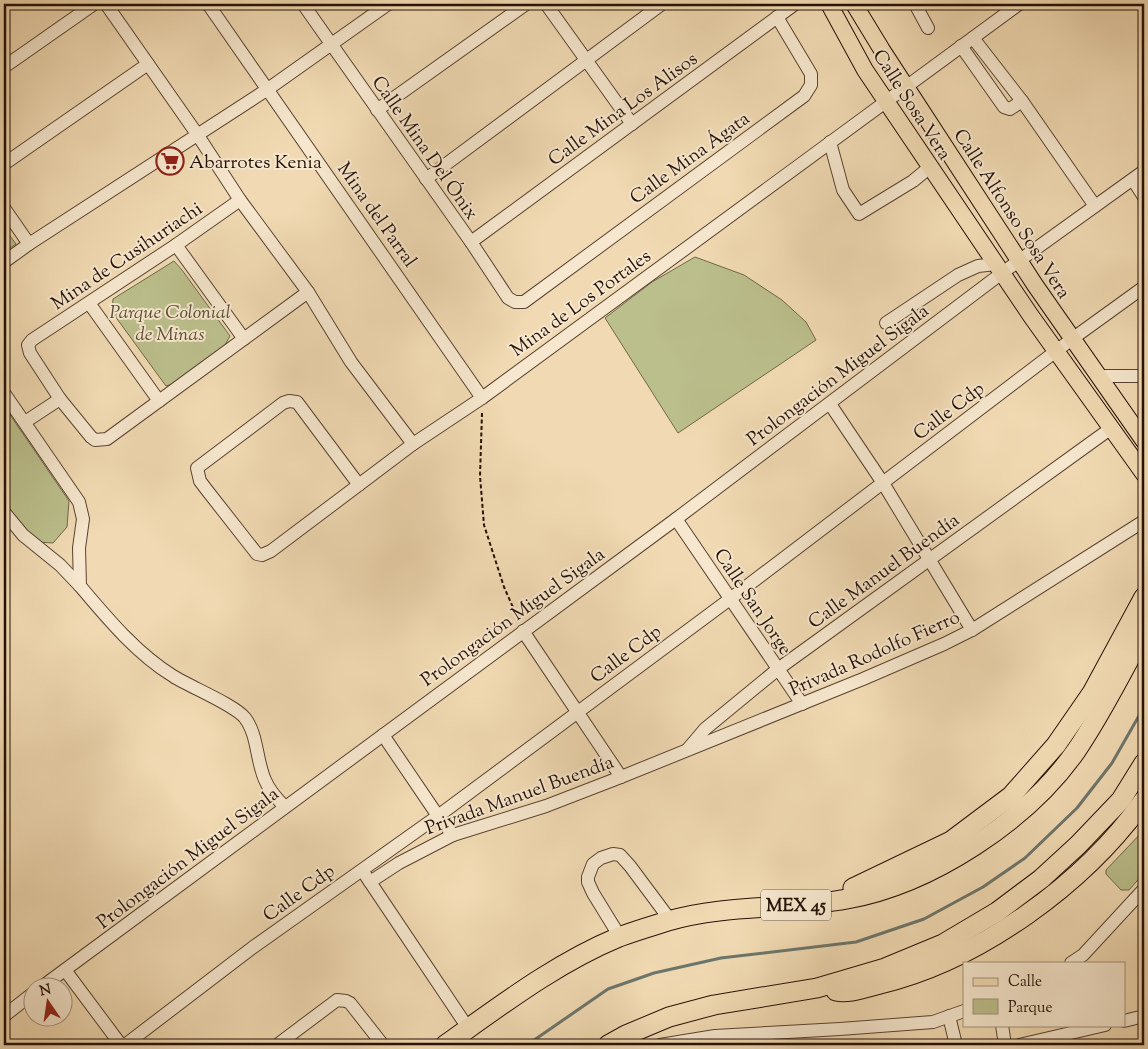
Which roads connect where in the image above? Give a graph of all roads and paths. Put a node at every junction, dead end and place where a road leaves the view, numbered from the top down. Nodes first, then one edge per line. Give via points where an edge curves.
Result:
1 (94, 4) edge
2 (106, 4) edge
3 (208, 4) edge
4 (303, 4) edge
5 (388, 4) edge
6 (526, 4) edge
7 (546, 4) edge
8 (662, 4) edge
9 (795, 4) edge
10 (829, 4) edge
11 (854, 4) edge
12 (915, 4) edge
13 (1019, 4) edge
14 (777, 17) junction
15 (928, 28) dead end
16 (973, 38) junction
17 (332, 45) junction
18 (962, 46) junction
19 (587, 59) junction
20 (148, 64) junction
21 (4, 67) edge
22 (906, 86) junction
23 (268, 90) junction
24 (886, 101) junction
25 (1022, 101) junction
26 (377, 110) junction
27 (632, 124) junction
28 (197, 134) junction
29 (830, 142) junction
30 (4, 164) edge
31 (930, 167) junction
32 (1144, 171) edge
33 (426, 179) junction
34 (1132, 180) junction
35 (1144, 197) edge
36 (240, 200) junction
37 (1095, 206) junction
38 (4, 208) edge
39 (471, 242) junction
40 (29, 244) junction
41 (176, 245) junction
42 (1020, 261) junction
43 (4, 262) edge
44 (999, 269) junction
45 (1144, 287) edge
46 (308, 292) junction
47 (524, 302) joint
48 (90, 303) junction
49 (886, 323) dead end
50 (244, 339) junction
51 (1072, 339) junction
52 (1056, 351) junction
53 (1098, 376) junction
54 (1144, 376) edge
55 (4, 393) edge
56 (482, 398) junction
57 (60, 399) junction
58 (159, 401) junction
59 (830, 404) junction
60 (25, 422) junction
61 (1110, 429) junction
62 (1142, 437) edge
63 (413, 444) junction
64 (1124, 446) junction
65 (1144, 474) edge
66 (883, 483) junction
67 (359, 485) junction
68 (4, 515) edge
69 (676, 519) junction
70 (1144, 521) edge
71 (929, 560) junction
72 (80, 586) junction
73 (1144, 598) edge
74 (730, 599) junction
75 (972, 630) junction
76 (523, 631) junction
77 (1144, 632) edge
78 (778, 669) junction
79 (802, 704) junction
80 (578, 712) junction
81 (382, 735) junction
82 (686, 751) junction
83 (1144, 763) edge
84 (621, 777) junction
85 (1144, 800) edge
86 (285, 807) junction
87 (438, 816) junction
88 (454, 835) junction
89 (361, 869) junction
90 (370, 882) junction
91 (1144, 889) edge
92 (821, 903) junction
93 (671, 921) junction
94 (620, 937) junction
95 (1072, 962) edge
96 (65, 970) junction
97 (57, 976) edge
98 (817, 988) junction
99 (22, 1002) edge
100 (963, 1012) edge
101 (4, 1016) edge
102 (949, 1016) junction
103 (1144, 1016) edge
104 (1126, 1020) edge
105 (1002, 1026) edge
106 (1101, 1026) edge
107 (468, 1028) junction
108 (778, 1032) junction
109 (123, 1045) edge
110 (277, 1045) edge
111 (383, 1045) edge
112 (445, 1045) edge
113 (608, 1045) edge
114 (660, 1045) edge
115 (781, 1045) edge
116 (956, 1045) edge
117 (1005, 1045) edge
118 (1019, 1045) edge

1 - 21 street
2 - 20 street
3 - 23 street, Mina del Parral
4 - 17 street, Calle Mina Del Ónix
5 - 17 street
6 - 26 street
7 - 19 street
8 - 19 street
9 - 14 street, Calle Mina Los Alisos
10 - 24 main road, Calle Sosa Vera
11 - 22 main road, Calle Alfonso Sosa Vera
12 - 15 street
13 - 16 street, Mina de Los Portales
14 - 27 street, Calle Mina Los Alisos
14 - 47 street, Calle Mina Ágata via 811,74 811,85 804,96
16 - 18 street, Mina de Los Portales
16 - 25 street
17 - 23 street
17 - 26 street, Calle Mina Del Ónix
18 - 22 street, Mina de Los Portales
18 - 25 street via 1004,107 1010,108
19 - 27 street
19 - 33 street
20 - 28 street
20 - 30 street
22 - 24 street, Mina de Los Portales
22 - 42 main road, Calle Alfonso Sosa Vera
23 - 28 street
23 - 56 street, Mina del Parral
24 - 29 street, Mina de Los Portales
24 - 31 main road, Calle Sosa Vera
25 - 37 street
26 - 33 street, Calle Mina Del Ónix
27 - 39 street, Calle Mina Los Alisos
28 - 36 street
28 - 40 street
29 - 31 street via 843,190 859,214
29 - 56 street, Mina de Los Portales
31 - 44 main road, Calle Sosa Vera
32 - 34 street, Prolongación Miguel Sigala
33 - 39 street, Calle Mina Del Ónix
34 - 35 street
34 - 37 street, Prolongación Miguel Sigala
36 - 41 street, Mina de Cusihuriachi
36 - 46 street
37 - 42 street, Prolongación Miguel Sigala
38 - 40 street
39 - 47 street, Calle Mina Del Ónix via 508,298
40 - 43 street
41 - 48 street, Mina de Cusihuriachi
41 - 50 street
42 - 44 street, Prolongación Miguel Sigala
42 - 51 main road, Calle Alfonso Sosa Vera
44 - 49 street via 978,266 958,275
44 - 52 main road
44 - 59 street, Prolongación Miguel Sigala
45 - 51 street, Calle Cdp
46 - 50 street
46 - 63 street via 351,362
48 - 57 street, Mina de Cusihuriachi via 28,345
48 - 58 street
50 - 58 street
51 - 52 street, Calle Cdp
51 - 53 main road, Calle Alfonso Sosa Vera
52 - 61 main road
52 - 66 street, Calle Cdp
53 - 54 street
53 - 62 main road, Calle Alfonso Sosa Vera
55 - 60 street
56 - 63 street, Mina de Los Portales
56 - 76 path via 480,476 484,525 504,587
57 - 58 street via 91,437 100,440
57 - 60 street
59 - 66 street
59 - 69 street, Prolongación Miguel Sigala
60 - 72 street via 79,502 84,519 79,548
61 - 64 main road
61 - 71 street, Calle Manuel Buendía
62 - 64 main road
63 - 67 street, Mina de Los Portales
64 - 65 main road
66 - 71 street
66 - 74 street, Calle Cdp
67 - 67 street, Mina de Los Portales via 297,402 293,401 283,403 197,468 200,481 257,554 262,555
68 - 72 street
69 - 74 street, Calle San Jorge
69 - 76 street, Prolongación Miguel Sigala
70 - 75 street, Privada Rodolfo Fierro
71 - 75 street
71 - 78 street, Calle Manuel Buendía
72 - 86 street via 152,662 245,717 256,744 264,779
73 - 92 highway via 1092,693 1056,745 1011,796 951,841
74 - 78 street, Calle San Jorge
74 - 80 street, Calle Cdp
75 - 79 street, Privada Rodolfo Fierro
76 - 80 street
76 - 81 street, Prolongación Miguel Sigala
77 - 92 highway, MEX 45 via 1075,752 1040,793 1005,824 970,849 903,883 849,899
78 - 79 street, Calle San Jorge
78 - 82 street, Calle Manuel Buendía via 705,729
79 - 82 street, Privada Rodolfo Fierro
80 - 84 street
80 - 87 street, Calle Cdp
81 - 86 street, Prolongación Miguel Sigala
81 - 87 street
82 - 84 street, Privada Manuel Buendía
83 - 98 highway via 1121,800 1078,845 1041,879 997,912 943,944 885,968
84 - 88 street, Privada Manuel Buendía via 546,806
85 - 98 highway via 1076,876 1037,907 984,940 930,969 896,980 840,992
86 - 96 street, Prolongación Miguel Sigala
87 - 88 street
87 - 89 street, Calle Cdp
88 - 90 street, Privada Manuel Buendía
89 - 90 street
89 - 109 street, Calle Cdp
90 - 107 street
91 - 95 street via 1083,955
92 - 93 highway, MEX 45 via 704,914
93 - 94 highway, MEX 45
93 - 94 street via 620,855 608,855 593,864 588,882
94 - 107 highway, MEX 45 via 544,977
96 - 97 street, Prolongación Miguel Sigala
96 - 109 street
98 - 113 highway via 714,1005 669,1017
99 - 101 street
100 - 102 street
102 - 108 street via 933,1022
102 - 116 street
103 - 104 street
105 - 117 street
106 - 118 street
107 - 112 highway, MEX 45
108 - 114 street via 715,1036
108 - 115 street
110 - 111 street via 337,1000 350,1003

